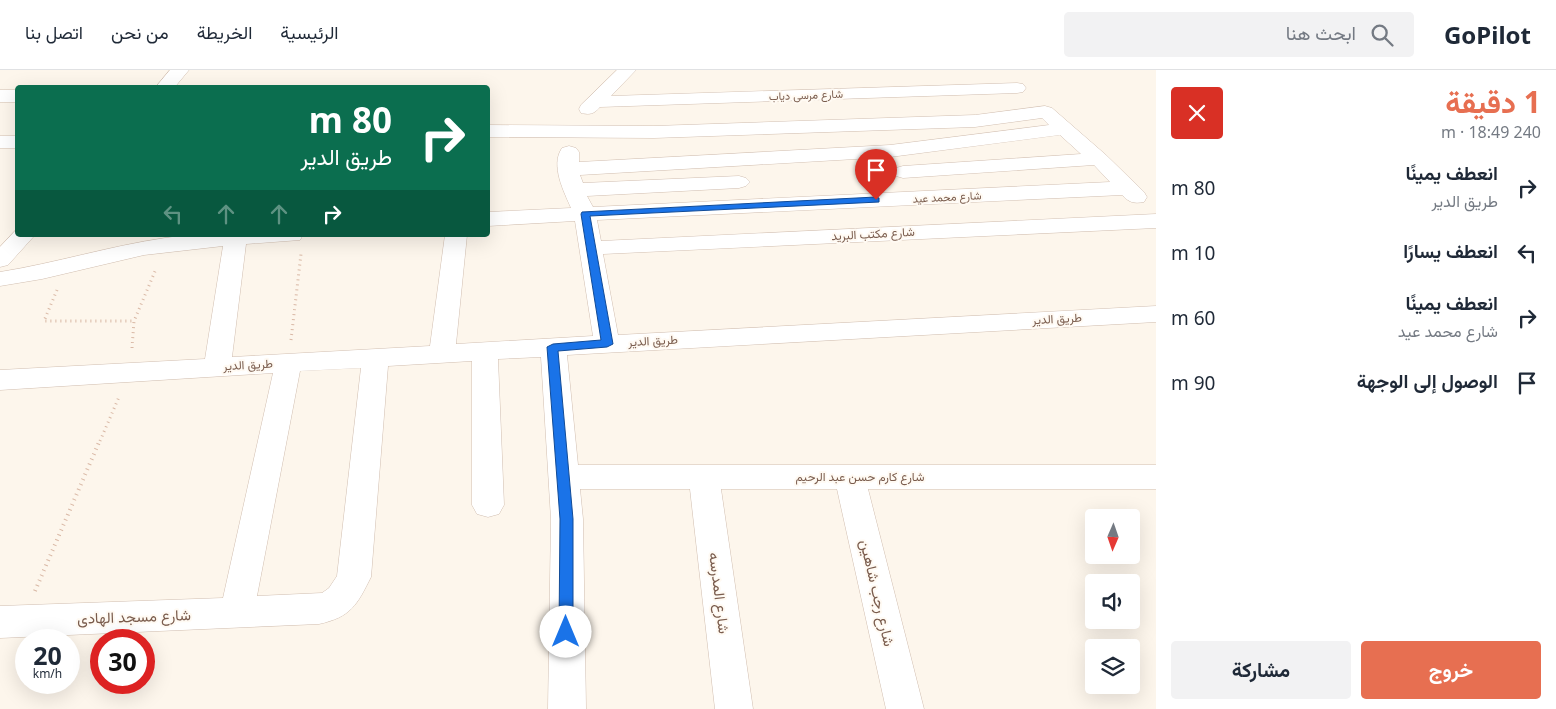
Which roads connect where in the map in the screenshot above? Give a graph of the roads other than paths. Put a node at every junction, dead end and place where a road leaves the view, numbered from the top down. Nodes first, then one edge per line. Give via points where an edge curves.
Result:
1 (180, 70) edge
2 (627, 70) edge
3 (997, 70) edge
4 (167, 85) edge
5 (1017, 88) junction
6 (0, 96) edge
7 (15, 96) edge
8 (594, 102) junction
9 (1045, 112) junction
10 (872, 124) junction
11 (1065, 129) junction
12 (490, 131) edge
13 (571, 133) junction
14 (0, 142) edge
15 (15, 142) edge
16 (890, 150) junction
17 (1099, 159) junction
18 (568, 169) junction
19 (903, 172) dead end
20 (739, 182) dead end
21 (1128, 188) junction
22 (574, 190) junction
23 (586, 214) junction
24 (490, 219) edge
25 (1156, 220) edge
26 (236, 237) edge
27 (456, 237) edge
28 (297, 240) edge
29 (591, 248) junction
30 (0, 279) edge
31 (1156, 314) edge
32 (607, 344) junction
33 (553, 347) junction
34 (485, 351) junction
35 (442, 354) junction
36 (374, 358) junction
37 (288, 363) junction
38 (217, 367) junction
39 (0, 380) edge
40 (564, 477) junction
41 (704, 477) junction
42 (850, 477) junction
43 (1156, 477) edge
44 (488, 505) dead end
45 (237, 612) junction
46 (11, 622) edge
47 (566, 709) edge
48 (734, 709) edge
49 (905, 709) edge

1 - 4 street
2 - 8 street
3 - 5 street
5 - 8 street, شارع مرسى دياب
5 - 9 street
6 - 7 street
8 - 13 street
9 - 10 street via 976,121
9 - 11 street
10 - 13 street
10 - 16 street
11 - 16 street
11 - 17 street
12 - 13 street
13 - 18 street
14 - 15 street
16 - 18 street
17 - 19 street
17 - 21 street
18 - 22 street
20 - 22 street
21 - 23 street, شارع محمد عيد
21 - 25 street
22 - 23 street
23 - 24 street, شارع محمد عيد
23 - 29 street
25 - 29 street, شارع مكتب البريد
26 - 28 street
26 - 30 street via 165,245 35,275
26 - 38 street
27 - 35 street
29 - 32 street
31 - 32 street, طريق الدير
32 - 33 street, طريق الدير
33 - 34 street, طريق الدير
33 - 40 street
34 - 35 street, طريق الدير
34 - 44 street
35 - 36 street, طريق الدير
36 - 37 street, طريق الدير
36 - 45 street, شارع مسجد الهادى via 354,577 340,600 330,607
37 - 38 street, طريق الدير
37 - 45 street
38 - 39 street, طريق الدير
40 - 41 street, شارع كارم حسن عبد الرحيم
40 - 47 street
41 - 42 street, شارع كارم حسن عبد الرحيم
41 - 48 street, شارع المدرسه
42 - 43 street, شارع كارم حسن عبد الرحيم
42 - 49 street, شارع رجب شاهين
45 - 46 street, شارع مسجد الهادى

